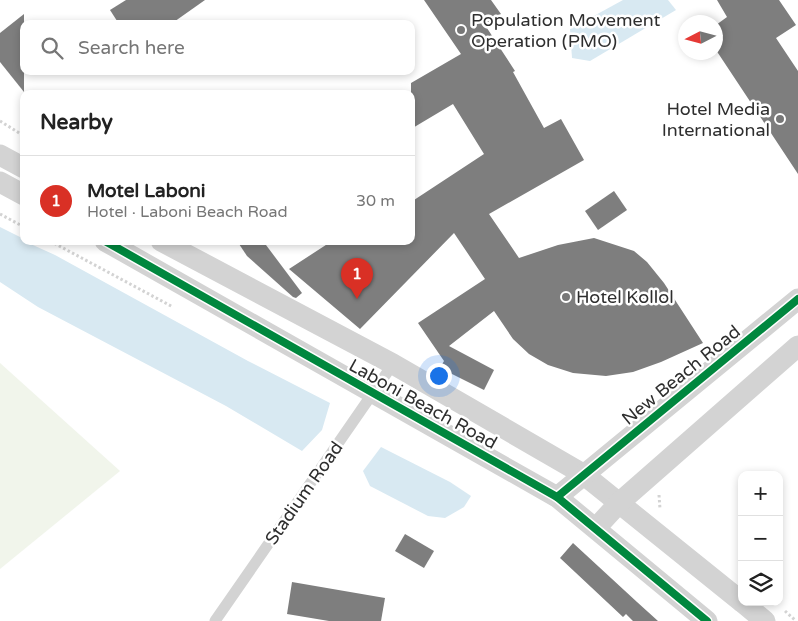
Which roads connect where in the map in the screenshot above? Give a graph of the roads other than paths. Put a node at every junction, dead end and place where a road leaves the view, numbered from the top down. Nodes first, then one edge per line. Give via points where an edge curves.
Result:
1 (0, 156) edge
2 (20, 166) edge
3 (0, 182) edge
4 (20, 193) edge
5 (112, 245) edge
6 (169, 245) edge
7 (798, 299) edge
8 (798, 346) edge
9 (393, 364) junction
10 (372, 393) junction
11 (583, 474) junction
12 (558, 497) junction
13 (619, 503) junction
14 (596, 528) junction
15 (738, 599) edge
16 (747, 606) edge
17 (215, 621) edge
18 (706, 621) edge
19 (765, 621) edge

1 - 2 street
3 - 4 street
5 - 10 street, Laboni Beach Road
6 - 9 street, Laboni Beach Road
7 - 11 street, New Beach Road
8 - 13 street
9 - 10 lane, Stadium Road
9 - 11 street, Laboni Beach Road
10 - 12 street, Laboni Beach Road
10 - 17 lane, Stadium Road
11 - 12 street, New Beach Road
11 - 13 street, Laboni Beach Road
12 - 14 street, Laboni Beach Road
13 - 14 street
13 - 15 street, Laboni Beach Road
14 - 18 street, Laboni Beach Road
16 - 19 street, Laboni Beach Road

